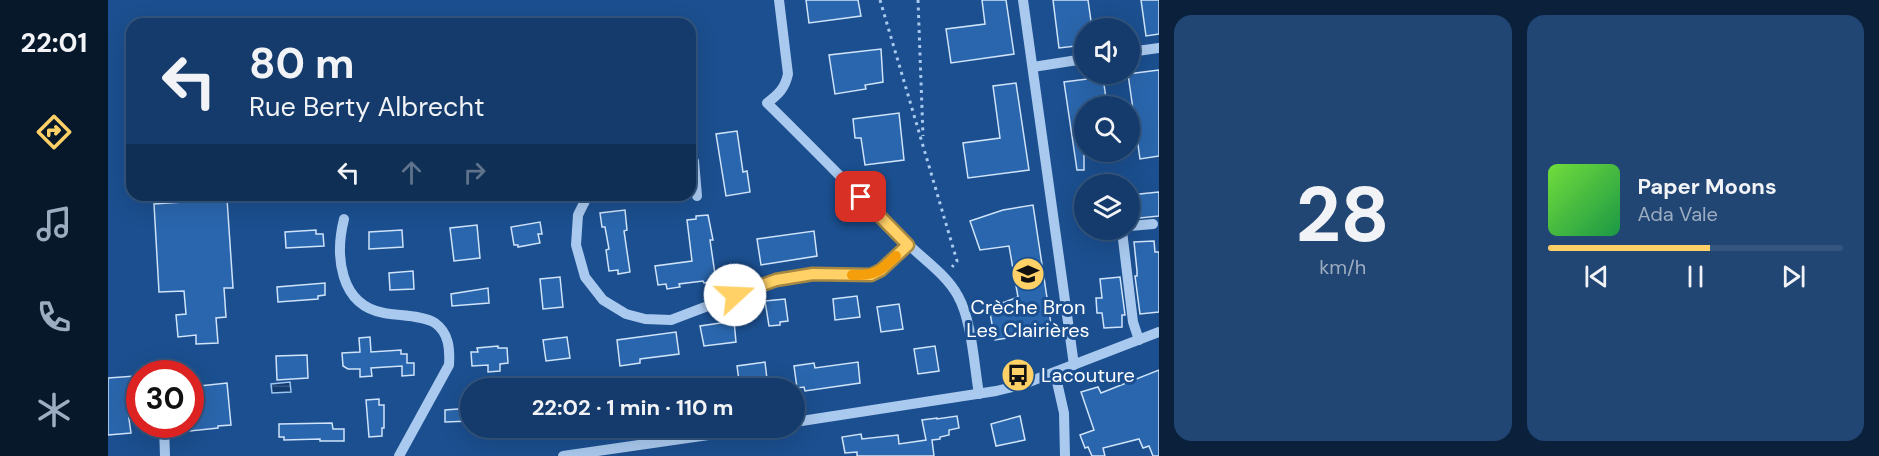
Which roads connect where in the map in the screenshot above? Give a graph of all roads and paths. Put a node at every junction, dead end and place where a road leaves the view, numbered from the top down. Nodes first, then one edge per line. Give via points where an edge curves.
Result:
1 (779, 0) edge
2 (880, 0) edge
3 (918, 0) edge
4 (1023, 0) edge
5 (1159, 48) edge
6 (1140, 51) edge
7 (1074, 61) edge
8 (1033, 67) junction
9 (923, 143) junction
10 (696, 184) edge
11 (697, 196) dead end
12 (585, 201) edge
13 (344, 219) dead end
14 (1153, 225) dead end
15 (1140, 226) edge
16 (1123, 240) edge
17 (908, 245) junction
18 (942, 276) junction
19 (1159, 332) edge
20 (1139, 340) junction
21 (1074, 365) junction
22 (1055, 373) junction
23 (980, 394) junction
24 (805, 420) edge
25 (164, 438) edge
26 (688, 438) edge
27 (165, 456) edge
28 (399, 456) edge
29 (563, 456) edge
30 (1065, 456) edge

1 - 17 street via 788,74 780,93 767,103
2 - 9 path
3 - 9 path
4 - 8 street
5 - 6 street
7 - 8 street
8 - 21 street
9 - 18 path via 957,261
10 - 11 street
12 - 17 street via 578,216 576,245 585,277 603,300 626,314 645,319 671,320 776,280 813,274 871,275
13 - 28 street via 341,271 350,293 382,313 434,323 449,344 449,365
14 - 15 street
16 - 20 street via 1133,322
17 - 18 street
18 - 23 street via 963,305
19 - 20 street
20 - 21 street
21 - 22 street
22 - 23 street
22 - 30 street via 1064,413
23 - 24 street
25 - 27 street
26 - 29 street

